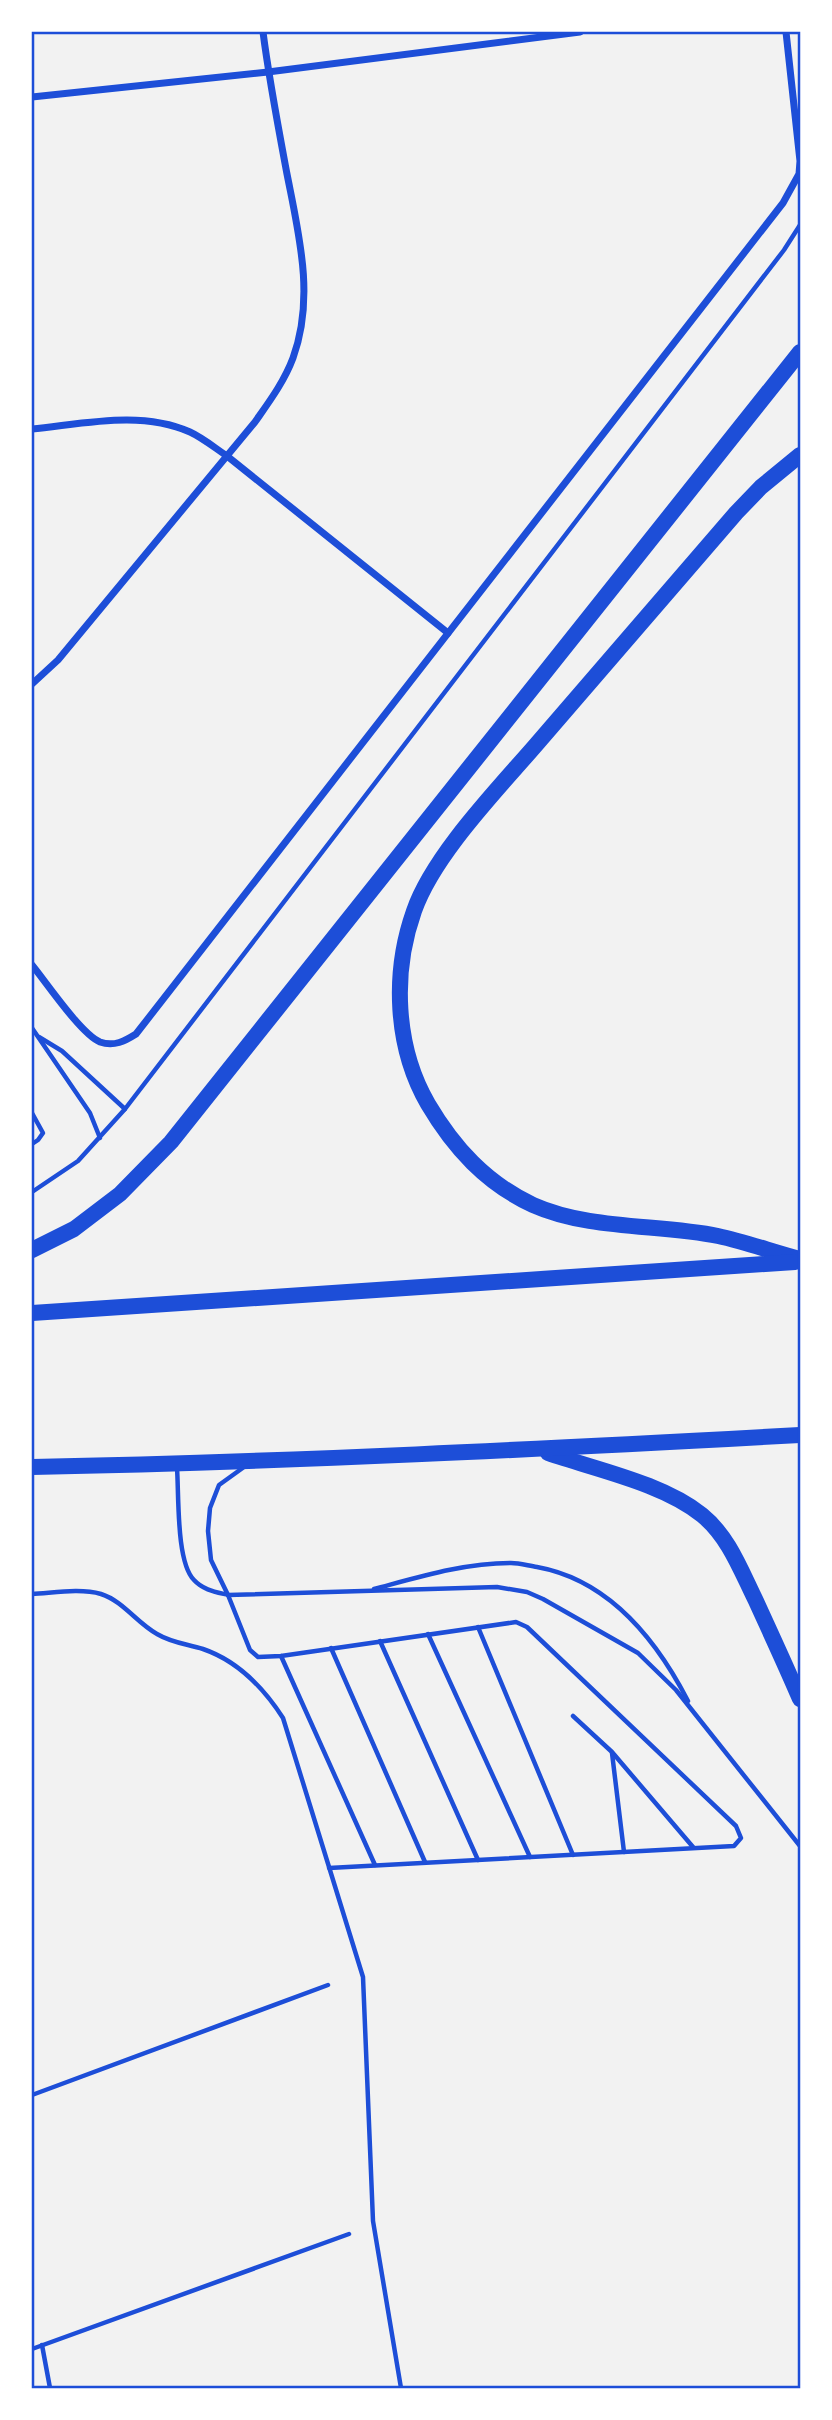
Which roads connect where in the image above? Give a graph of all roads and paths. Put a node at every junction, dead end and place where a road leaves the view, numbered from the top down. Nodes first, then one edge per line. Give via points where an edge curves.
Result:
1 (262, 32) edge
2 (580, 32) edge
3 (786, 32) edge
4 (268, 72) junction
5 (32, 97) edge
6 (800, 225) edge
7 (800, 352) edge
8 (32, 429) edge
9 (800, 455) edge
10 (227, 456) junction
11 (448, 633) junction
12 (32, 684) edge
13 (32, 965) edge
14 (32, 1028) edge
15 (38, 1036) junction
16 (125, 1109) junction
17 (32, 1113) edge
18 (100, 1138) junction
19 (32, 1144) edge
20 (32, 1192) edge
21 (32, 1250) edge
22 (800, 1260) edge
23 (32, 1313) edge
24 (800, 1435) edge
25 (539, 1450) junction
26 (253, 1461) junction
27 (177, 1464) junction
28 (32, 1467) edge
29 (366, 1591) junction
30 (32, 1594) edge
31 (228, 1595) junction
32 (478, 1627) junction
33 (428, 1634) junction
34 (380, 1641) junction
35 (331, 1648) junction
36 (281, 1656) junction
37 (800, 1699) edge
38 (693, 1711) junction
39 (573, 1716) dead end
40 (612, 1752) junction
41 (800, 1846) edge
42 (693, 1848) junction
43 (624, 1852) junction
44 (573, 1855) junction
45 (530, 1857) junction
46 (478, 1860) junction
47 (425, 1863) junction
48 (375, 1865) junction
49 (329, 1868) junction
50 (328, 1985) dead end
51 (32, 2095) edge
52 (349, 2234) dead end
53 (42, 2345) junction
54 (32, 2349) edge
55 (50, 2389) edge
56 (401, 2389) edge

1 - 4 street
2 - 4 street
3 - 11 street via 800,149 799,174 792,189
4 - 5 street
4 - 10 street via 302,250 302,321 293,358 278,390
6 - 16 lane
7 - 21 highway via 171,1142 120,1194 74,1229
8 - 10 street via 111,420 156,422 190,432
9 - 22 highway via 736,513 439,862 414,909 402,958 400,1002 404,1043 418,1087 468,1160 518,1197 569,1216 718,1236
10 - 11 street
10 - 12 street via 58,660
11 - 13 street via 136,1034 113,1044 99,1042
14 - 15 lane
15 - 16 lane via 62,1051
15 - 18 lane via 90,1114
16 - 18 lane
17 - 19 lane via 43,1133
18 - 20 lane via 78,1161
22 - 23 highway
24 - 25 highway
25 - 26 highway
25 - 37 highway via 657,1490 712,1523 739,1565
26 - 27 highway
26 - 31 lane via 219,1485 209,1508 211,1560
27 - 28 highway
27 - 31 lane via 182,1555 187,1569 209,1590
29 - 31 lane
29 - 38 lane via 497,1587 527,1592 638,1653
29 - 38 lane via 452,1568 513,1563 560,1571 599,1590 634,1622 670,1665
30 - 49 lane via 101,1594 170,1642 224,1659 253,1679 283,1717
31 - 36 lane via 250,1650 258,1657
32 - 33 lane
32 - 42 lane via 516,1622 527,1627 736,1826 741,1838 734,1846
32 - 44 lane
33 - 34 lane
33 - 45 lane
34 - 35 lane
34 - 46 lane
35 - 36 lane
35 - 47 lane
36 - 48 lane
38 - 41 lane
39 - 40 lane
40 - 42 lane
40 - 43 lane
42 - 43 lane
43 - 44 lane
44 - 45 lane
45 - 46 lane
46 - 47 lane
47 - 48 lane
48 - 49 lane
49 - 56 lane via 363,1977 373,2221
50 - 51 lane
52 - 53 lane
53 - 54 lane
53 - 55 lane

